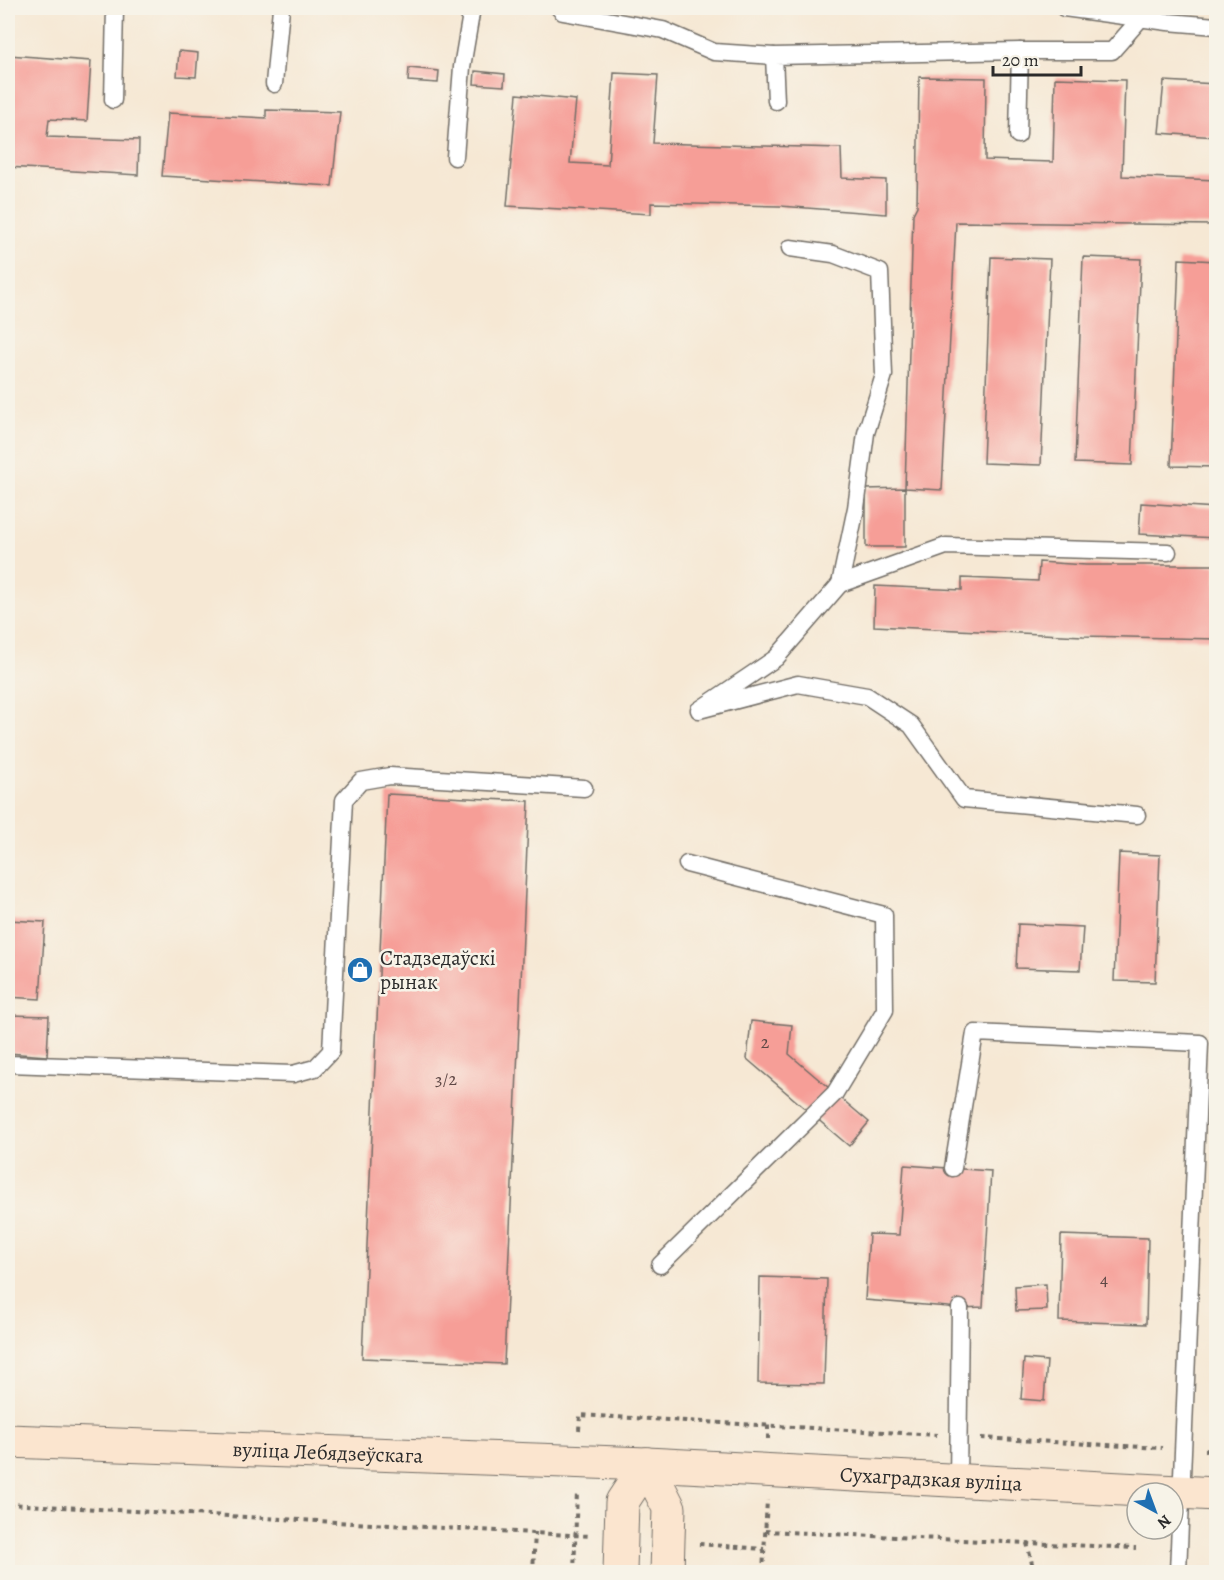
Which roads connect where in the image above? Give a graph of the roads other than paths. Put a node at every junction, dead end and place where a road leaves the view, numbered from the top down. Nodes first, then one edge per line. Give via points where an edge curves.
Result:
1 (115, 8) edge
2 (281, 8) edge
3 (472, 8) edge
4 (559, 8) edge
5 (1064, 8) edge
6 (1141, 18) junction
7 (1216, 26) edge
8 (1020, 51) junction
9 (774, 56) junction
10 (274, 84) dead end
11 (113, 100) dead end
12 (776, 101) dead end
13 (1018, 135) dead end
14 (455, 158) dead end
15 (790, 248) dead end
16 (1168, 552) dead end
17 (840, 584) junction
18 (584, 788) dead end
19 (1137, 815) dead end
20 (687, 864) dead end
21 (8, 1064) edge
22 (953, 1168) dead end
23 (660, 1265) dead end
24 (960, 1308) dead end
25 (8, 1441) edge
26 (647, 1464) junction
27 (1183, 1481) edge
28 (958, 1482) junction
29 (1125, 1489) edge
30 (1185, 1492) edge
31 (1216, 1494) edge
32 (1180, 1541) edge
33 (620, 1572) edge
34 (667, 1572) edge
35 (1178, 1572) edge

1 - 11 lane
2 - 10 lane
3 - 14 lane via 462,67
4 - 9 lane via 563,12 663,30 714,52
5 - 6 lane
6 - 7 lane
6 - 8 lane via 1112,51
8 - 9 lane
8 - 13 lane
9 - 12 lane
15 - 17 lane via 833,254 880,272 884,375 866,433
16 - 17 lane via 946,546
17 - 19 lane via 776,658 699,710 798,684 867,696 911,725 964,799
18 - 21 lane via 390,776 361,781 344,800 331,1051 315,1068 293,1074
20 - 23 lane via 884,915 885,1010 835,1093
22 - 27 lane via 975,1033 1200,1043
24 - 28 lane
25 - 26 main road, вуліца Лебядзеўскага
26 - 28 main road, Сухаградзкая вуліца
26 - 33 main road via 622,1502
26 - 34 main road via 669,1508
28 - 29 main road, Сухаградзкая вуліца
30 - 31 main road, Сухаградзкая вуліца
32 - 35 lane

